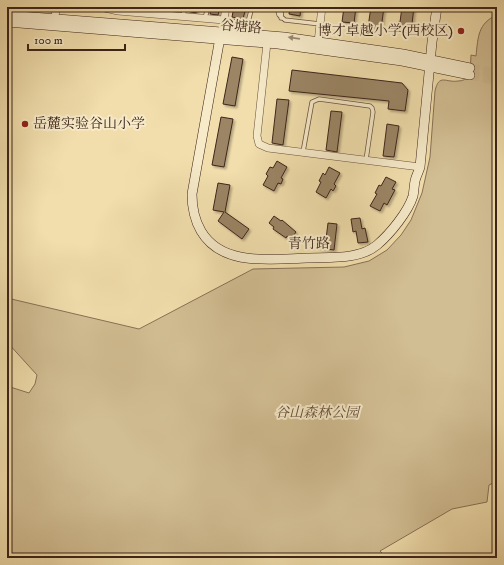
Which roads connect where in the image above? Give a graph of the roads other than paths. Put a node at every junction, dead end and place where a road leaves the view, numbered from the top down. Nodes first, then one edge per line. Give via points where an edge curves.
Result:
1 (57, 7) edge
2 (100, 7) edge
3 (185, 7) edge
4 (208, 7) edge
5 (226, 7) edge
6 (252, 7) edge
7 (277, 7) edge
8 (282, 7) edge
9 (322, 7) edge
10 (431, 7) edge
11 (437, 7) edge
12 (113, 9) edge
13 (136, 10) edge
14 (159, 11) edge
15 (7, 15) edge
16 (183, 16) junction
17 (205, 18) junction
18 (281, 18) junction
19 (54, 19) junction
20 (224, 20) junction
21 (7, 22) edge
22 (320, 24) junction
23 (222, 36) junction
24 (318, 42) junction
25 (267, 43) junction
26 (427, 63) junction
27 (470, 72) tunnel mouth
28 (303, 152) junction
29 (366, 160) junction
30 (418, 166) junction

1 - 19 street
2 - 12 street
3 - 16 lane
4 - 17 lane
5 - 20 street
6 - 20 lane via 248,22
7 - 18 lane
8 - 18 lane
9 - 22 street
10 - 26 main road, 青竹路
11 - 26 main road, 青竹路
12 - 13 street
13 - 14 street
14 - 16 street
15 - 19 main road, 谷塘路
16 - 17 street
17 - 20 street
18 - 22 lane
19 - 23 main road, 谷塘路
21 - 23 main road, 谷塘路
22 - 24 street
24 -> 23 main road, 谷塘路 via 284,37
23 - 25 main road, 谷塘路
23 - 30 main road, 青竹路 via 192,194 193,213 204,236 220,250 232,256 265,259 339,257 366,251 385,237 409,205
24 - 26 main road, 谷塘路 via 404,54
25 - 26 main road, 谷塘路
25 - 28 street via 257,140 263,147
26 - 27 main road, 谷塘路
26 - 30 main road, 青竹路
28 - 29 street
28 - 29 lane via 310,106 319,99 372,108
29 - 30 street

